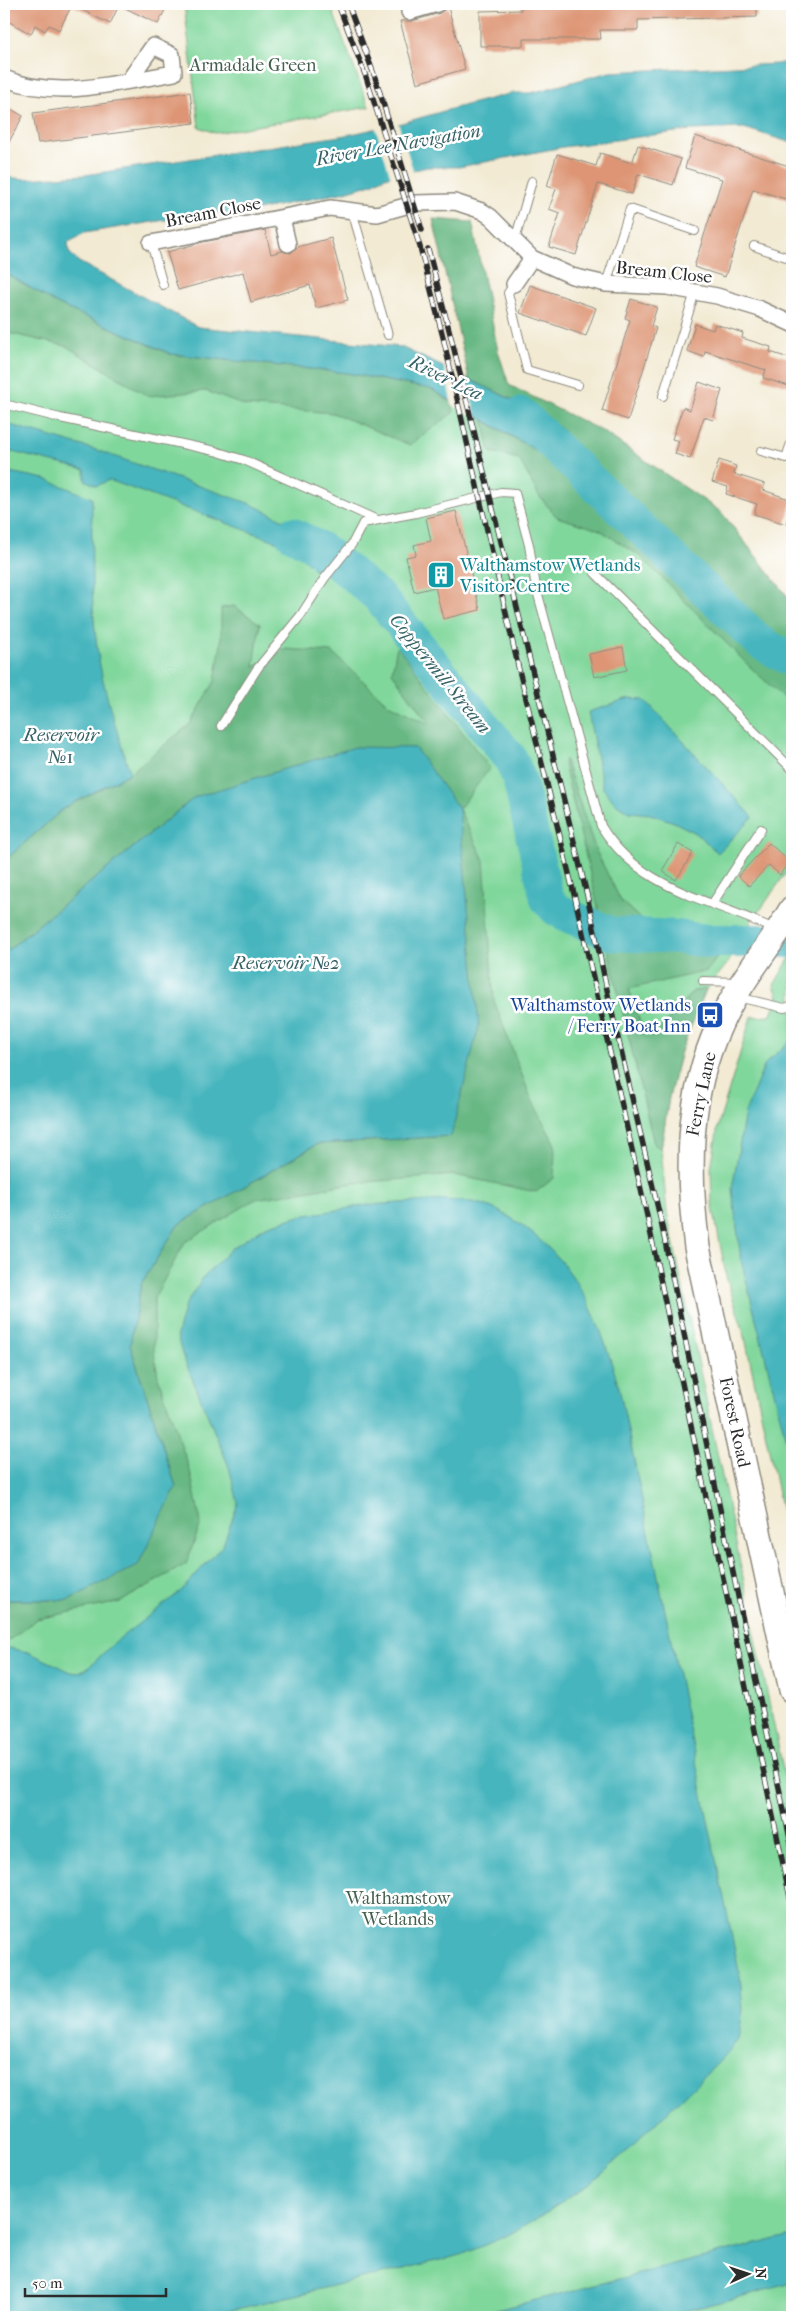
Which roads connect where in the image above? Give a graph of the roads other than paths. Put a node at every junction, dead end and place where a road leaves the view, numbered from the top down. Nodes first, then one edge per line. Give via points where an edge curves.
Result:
1 (437, 4) edge
2 (409, 12) dead end
3 (4, 78) edge
4 (129, 80) dead end
5 (532, 180) dead end
6 (352, 211) junction
7 (282, 218) junction
8 (695, 230) dead end
9 (514, 242) junction
10 (151, 243) joint
11 (288, 244) dead end
12 (754, 246) dead end
13 (532, 258) junction
14 (792, 259) edge
15 (514, 284) joint
16 (606, 284) junction
17 (163, 285) dead end
18 (695, 292) junction
19 (792, 324) edge
20 (388, 336) dead end
21 (578, 386) dead end
22 (663, 396) dead end
23 (4, 404) edge
24 (792, 440) edge
25 (761, 451) dead end
26 (375, 519) junction
27 (595, 573) dead end
28 (222, 726) dead end
29 (792, 769) edge
30 (761, 829) dead end
31 (712, 904) junction
32 (779, 919) edge
33 (703, 981) dead end
34 (740, 990) junction
35 (792, 1006) edge
36 (690, 1152) joint
37 (792, 1690) edge

1 - 2 street
3 - 4 street via 57,89
5 - 9 lane
6 - 7 street, Bream Close via 330,208
6 - 9 street, Bream Close via 377,214 416,203 455,202 473,206 491,217
6 - 20 lane
7 - 10 street, Bream Close
7 - 11 street, Bream Close
8 - 16 lane via 630,210
9 - 13 street, Bream Close
10 - 17 lane
12 - 14 lane
13 - 15 street
13 - 16 street, Bream Close via 572,276
15 - 21 lane via 508,293 527,370
16 - 18 street, Bream Close
18 - 19 street, Bream Close via 760,309
18 - 22 lane
23 - 26 lane via 215,451 244,460
24 - 25 lane via 786,458
26 - 28 lane via 363,523 301,616 257,670
26 - 31 lane via 416,513 501,492 515,493 536,586 601,826 622,854 640,870 661,883
27 - 29 lane
30 - 31 lane
31 - 32 lane
32 - 34 main road, Ferry Lane via 759,961
33 - 34 lane
34 - 35 lane via 784,1008
34 - 36 main road, Ferry Lane via 719,1025 709,1052
36 - 37 main road, Forest Road via 697,1247

